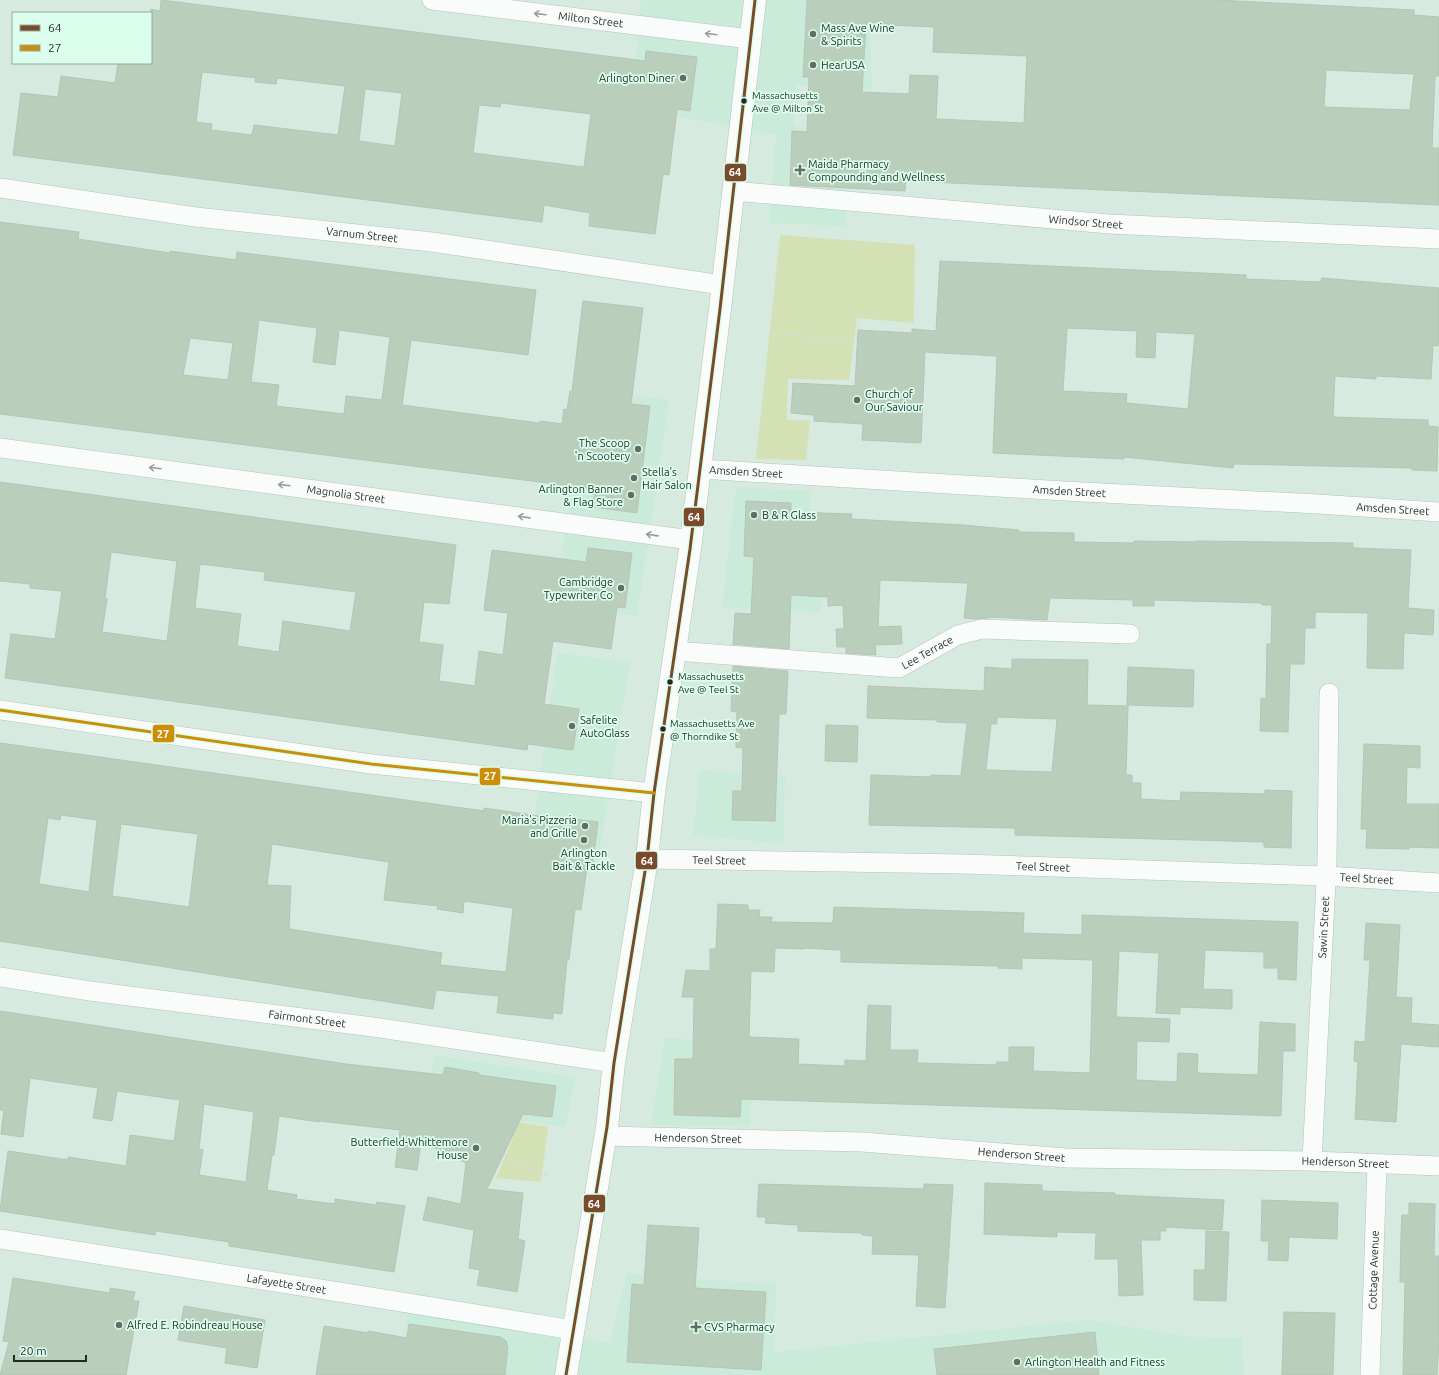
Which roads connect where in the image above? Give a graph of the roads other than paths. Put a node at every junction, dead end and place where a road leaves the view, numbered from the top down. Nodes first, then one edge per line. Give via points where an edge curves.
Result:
1 (432, 0) edge
2 (755, 0) edge
3 (750, 39) junction
4 (0, 188) edge
5 (733, 191) junction
6 (1439, 239) edge
7 (722, 285) junction
8 (0, 448) edge
9 (700, 469) junction
10 (1439, 512) edge
11 (691, 540) junction
12 (1130, 634) dead end
13 (675, 651) junction
14 (1329, 692) dead end
15 (0, 710) edge
16 (654, 793) junction
17 (647, 859) junction
18 (1326, 876) junction
19 (1439, 883) edge
20 (0, 977) edge
21 (614, 1063) junction
22 (605, 1136) junction
23 (1312, 1161) junction
24 (1377, 1165) junction
25 (1439, 1166) edge
26 (0, 1239) edge
27 (573, 1330) junction
28 (566, 1375) edge
29 (1370, 1375) edge

3 -> 1 street, Milton Street
2 - 3 highway
3 - 5 highway
4 - 7 street, Varnum Street via 196,217 432,242
5 - 6 street, Windsor Street via 1109,224
5 - 7 highway
7 - 9 highway
11 -> 8 street, Magnolia Street
9 - 10 street, Amsden Street
9 - 11 highway
11 - 13 highway
12 - 13 street, Lee Terrace via 982,629 958,635 899,668
13 - 16 highway
14 - 18 street, Sawin Street
15 - 16 street via 372,764
16 - 17 highway
17 - 18 street, Teel Street via 963,864
17 - 21 highway
18 - 19 street, Teel Street
18 - 23 street, Sawin Street
20 - 21 street, Fairmont Street via 373,1027
21 - 22 highway
22 - 23 street, Henderson Street via 862,1142 1066,1158
22 - 27 highway
23 - 24 street, Henderson Street
24 - 25 street, Henderson Street
24 - 29 street, Cottage Avenue
26 - 27 street, Lafayette Street
27 - 28 highway

